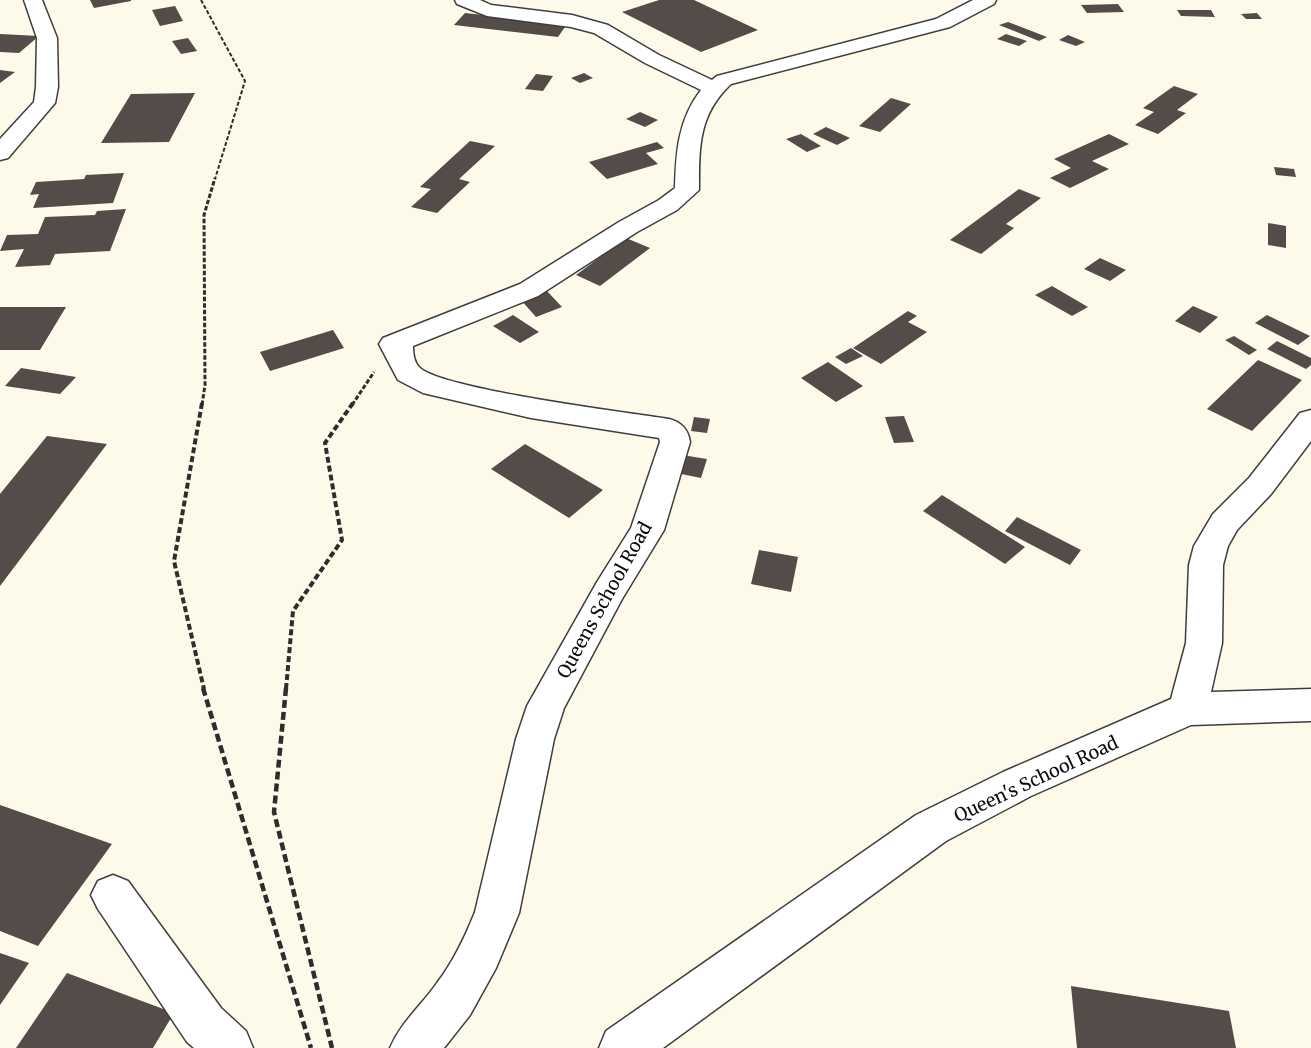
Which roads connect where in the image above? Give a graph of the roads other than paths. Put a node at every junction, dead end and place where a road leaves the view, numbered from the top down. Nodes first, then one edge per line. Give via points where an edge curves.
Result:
1 (33, 0) edge
2 (464, 0) edge
3 (987, 0) edge
4 (713, 88) junction
5 (0, 153) edge
6 (1311, 420) edge
7 (1311, 705) edge
8 (1188, 709) junction
9 (113, 896) dead end
10 (229, 1048) edge
11 (414, 1048) edge
12 (623, 1048) edge

1 - 5 street via 47,38 44,103
2 - 4 street via 487,10 577,14 652,59
3 - 4 street via 943,22 749,72
4 - 11 street, Queens School Road via 695,114 689,140 687,190 529,290 393,344 399,347 398,354 408,374 433,386 531,408 669,429 675,442 647,530 546,706 535,739 497,913 480,953 454,999
6 - 8 street via 1260,486 1225,522 1211,546 1206,565 1204,643
7 - 8 street
8 - 12 street, Queen's School Road via 1017,784 931,828
9 - 10 street via 204,1025

